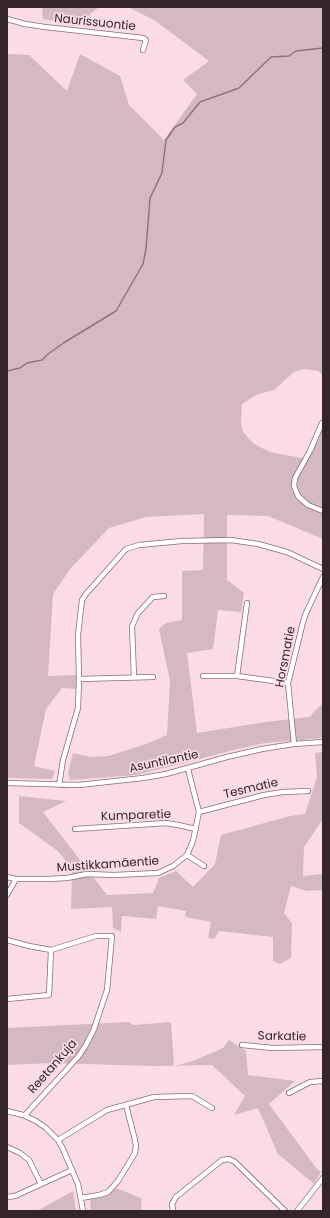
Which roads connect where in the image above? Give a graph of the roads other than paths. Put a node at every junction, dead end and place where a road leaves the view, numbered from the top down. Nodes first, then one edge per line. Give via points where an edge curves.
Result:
1 (7, 19) edge
2 (143, 50) dead end
3 (322, 423) edge
4 (323, 511) edge
5 (323, 569) edge
6 (323, 577) edge
7 (164, 596) dead end
8 (247, 602) dead end
9 (203, 676) dead end
10 (237, 676) junction
11 (134, 677) junction
12 (153, 677) dead end
13 (79, 679) junction
14 (288, 684) junction
15 (323, 742) edge
16 (294, 744) junction
17 (188, 768) junction
18 (7, 784) edge
19 (59, 785) junction
20 (308, 791) dead end
21 (199, 812) junction
22 (75, 829) dead end
23 (196, 829) junction
24 (187, 855) junction
25 (204, 866) dead end
26 (7, 877) edge
27 (16, 879) junction
28 (7, 895) edge
29 (7, 940) edge
30 (51, 950) junction
31 (7, 998) edge
32 (242, 1045) dead end
33 (323, 1047) edge
34 (323, 1081) edge
35 (289, 1094) dead end
36 (126, 1105) junction
37 (212, 1108) dead end
38 (7, 1111) edge
39 (25, 1116) junction
40 (58, 1140) junction
41 (7, 1147) edge
42 (72, 1170) junction
43 (323, 1178) edge
44 (41, 1184) junction
45 (7, 1197) edge
46 (81, 1198) junction
47 (83, 1211) edge
48 (173, 1211) edge
49 (286, 1211) edge
50 (297, 1211) edge

1 - 2 street, Naurissuontie via 45,27 143,38 146,40
3 - 4 street via 295,478 294,486 298,496 308,505
5 - 13 street via 287,552 231,540 182,541 138,545 126,549 82,600 78,635
6 - 14 street, Horsmatie via 303,622
7 - 11 street via 153,598 138,613 132,626
8 - 10 street
9 - 10 street
10 - 14 street
11 - 12 street
11 - 13 street
13 - 19 street via 78,708 63,760
14 - 16 street, Horsmatie
15 - 16 street, Asuntilantie
16 - 17 street, Asuntilantie via 247,752
17 - 19 street, Asuntilantie via 143,778
17 - 21 street
18 - 19 street, Asuntilantie
20 - 21 street, Tesmatie via 264,795
21 - 23 street
22 - 23 street, Kumparetie via 166,823
23 - 24 street
24 - 25 street
24 - 27 street, Mustikkamäentie via 158,873
26 - 27 street, Mustikkamäentie
27 - 28 street
29 - 30 street
30 - 31 street via 50,995
30 - 39 street, Reetankuja via 96,936 112,936 108,990 94,1030 78,1057
32 - 33 street, Sarkatie via 273,1048
34 - 35 street via 310,1082
36 - 37 street via 154,1098 192,1096
36 - 40 street via 107,1110
36 - 46 street via 135,1140 135,1153 108,1192
38 - 39 street
39 - 40 street via 46,1128
40 - 42 street
41 - 44 street via 29,1160
42 - 44 street
42 - 46 street
43 - 50 street
44 - 45 street
46 - 47 street
48 - 49 street via 172,1204 176,1197 222,1160 229,1159

